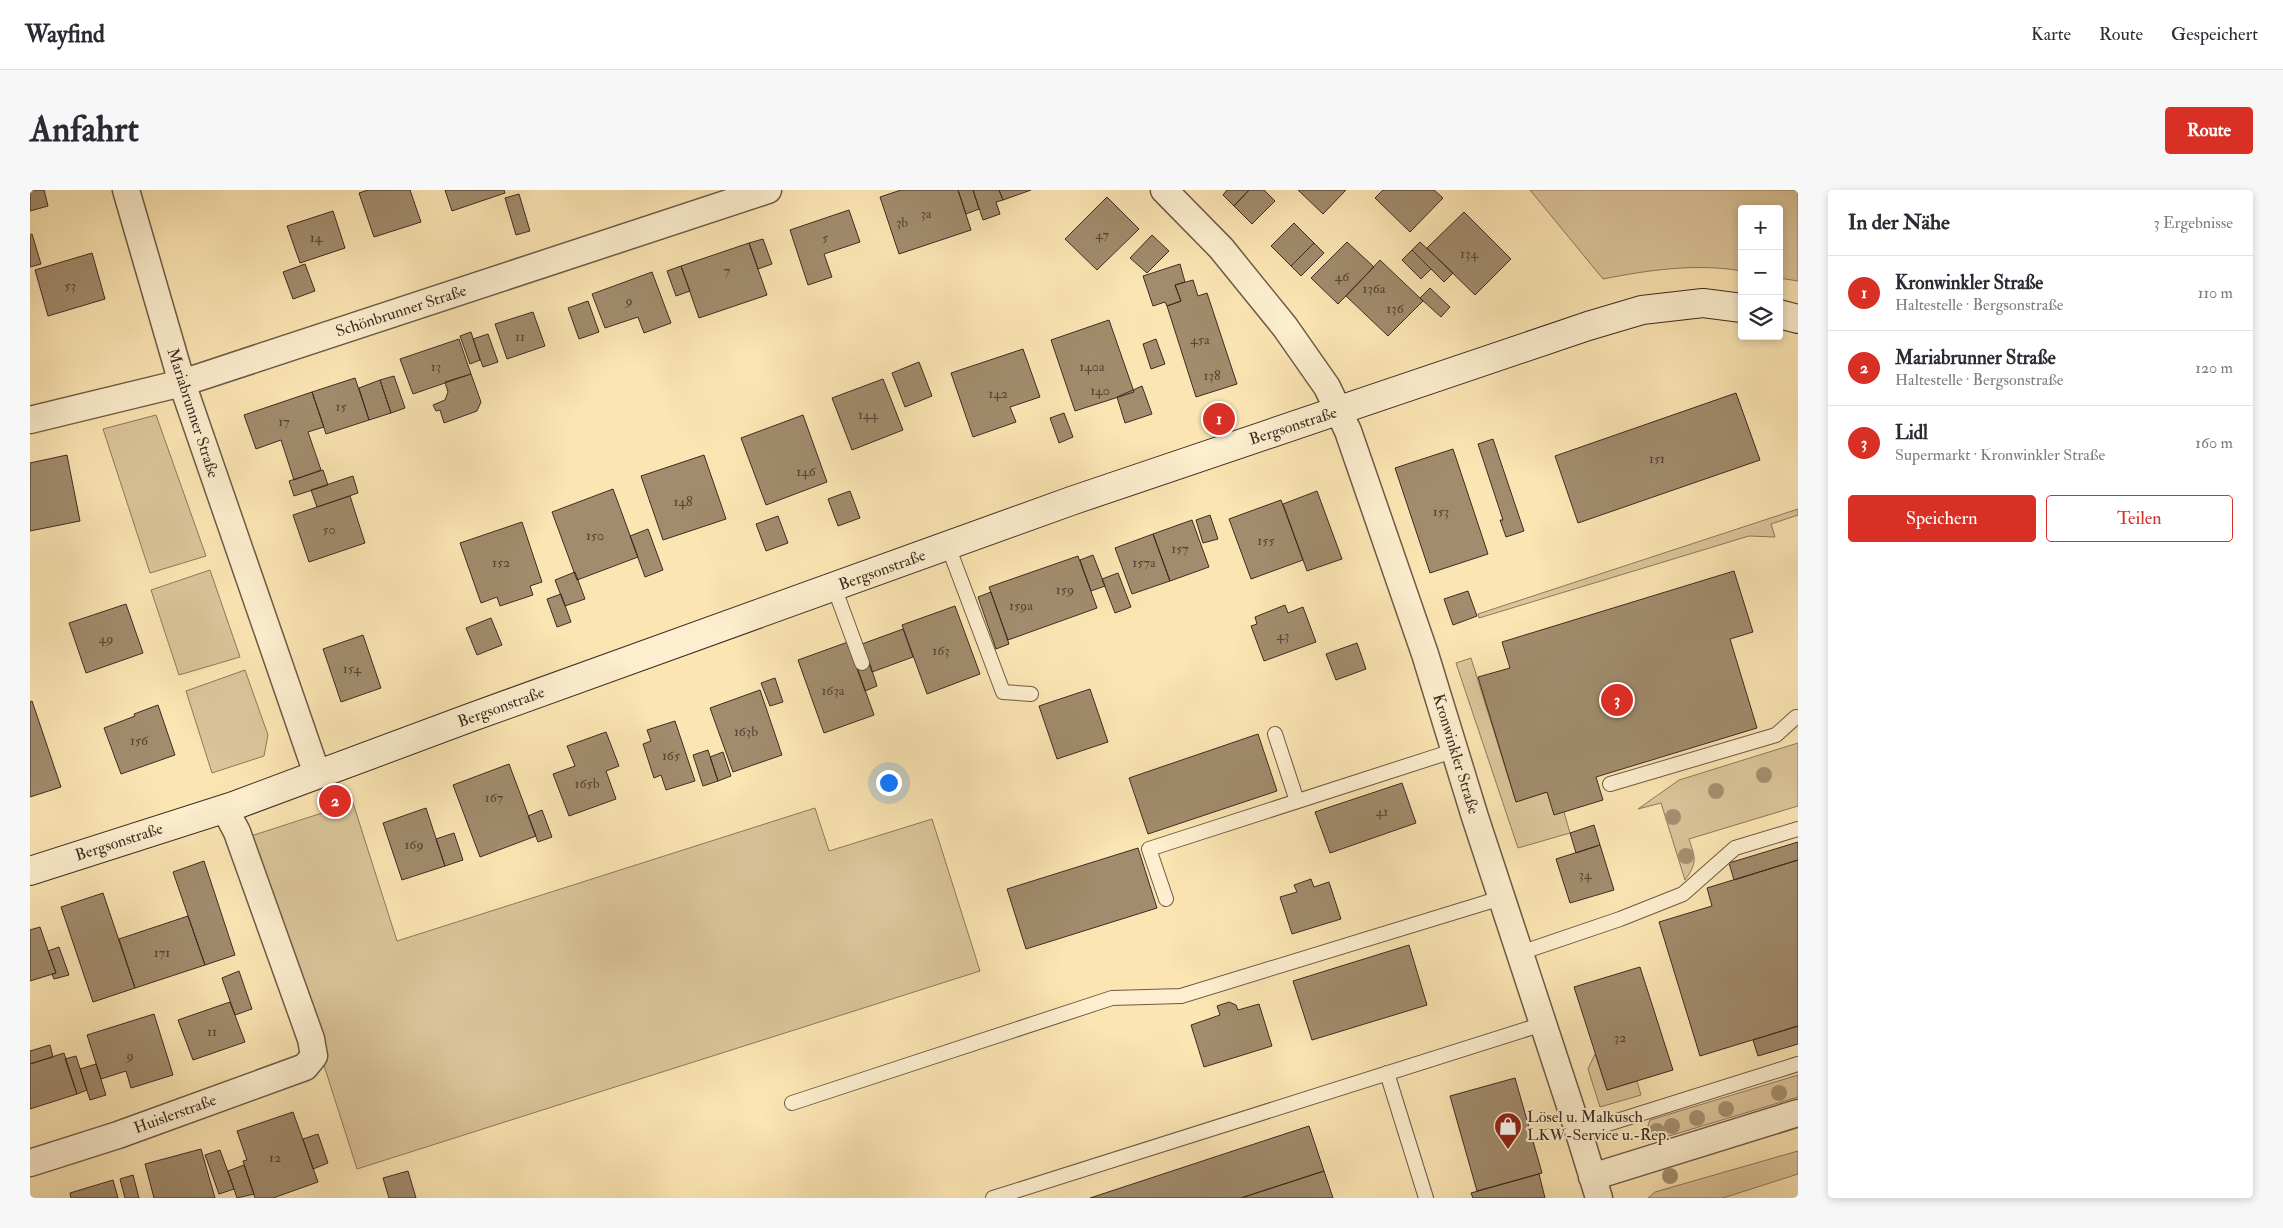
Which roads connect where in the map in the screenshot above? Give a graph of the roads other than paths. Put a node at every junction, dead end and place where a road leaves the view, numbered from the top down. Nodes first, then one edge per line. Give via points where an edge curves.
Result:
1 (126, 190) edge
2 (768, 190) edge
3 (1164, 190) edge
4 (1738, 307) edge
5 (1783, 315) edge
6 (1798, 319) edge
7 (182, 384) junction
8 (1338, 411) junction
9 (30, 420) edge
10 (948, 546) junction
11 (834, 587) junction
12 (862, 664) dead end
13 (1031, 694) dead end
14 (1796, 717) dead end
15 (1274, 734) dead end
16 (1456, 750) junction
17 (317, 774) junction
18 (1610, 784) dead end
19 (1296, 801) junction
20 (225, 809) junction
21 (1798, 829) edge
22 (30, 871) edge
23 (1501, 898) junction
24 (1166, 899) dead end
25 (1520, 953) junction
26 (1543, 1024) junction
27 (1798, 1064) edge
28 (1387, 1073) junction
29 (792, 1103) dead end
30 (1798, 1113) edge
31 (1579, 1133) junction
32 (30, 1163) edge
33 (1596, 1187) edge
34 (993, 1198) edge
35 (1426, 1198) edge

1 - 7 street, Mariabrunner Straße
2 - 7 street, Schönbrunner Straße
3 - 8 street, Kronwinkler Straße via 1221,248 1285,328 1328,386
4 - 8 street, Bergsonstraße via 1703,303 1642,310
5 - 6 street
7 - 9 street, Schönbrunner Straße
7 - 17 street, Mariabrunner Straße
8 - 10 street, Bergsonstraße
8 - 16 street, Kronwinkler Straße via 1352,442
10 - 11 street, Bergsonstraße
10 - 13 lane via 1003,692
11 - 12 lane
11 - 17 street, Bergsonstraße
14 - 18 lane via 1776,735
15 - 19 lane
16 - 19 lane
16 - 23 street, Kronwinkler Straße
17 - 20 street, Bergsonstraße
19 - 24 lane via 1149,850
20 - 22 street, Bergsonstraße
20 - 32 street, Huislerstraße via 237,832 311,1038 314,1056 305,1067 118,1135
21 - 25 lane via 1735,848 1683,894
23 - 25 street, Kronwinkler Straße
23 - 29 lane via 1181,996 1112,998
25 - 26 street, Kronwinkler Straße
26 - 28 lane
26 - 31 street, Kronwinkler Straße
27 - 31 lane
28 - 34 lane
28 - 35 lane
30 - 33 street
31 - 33 street, Kronwinkler Straße

